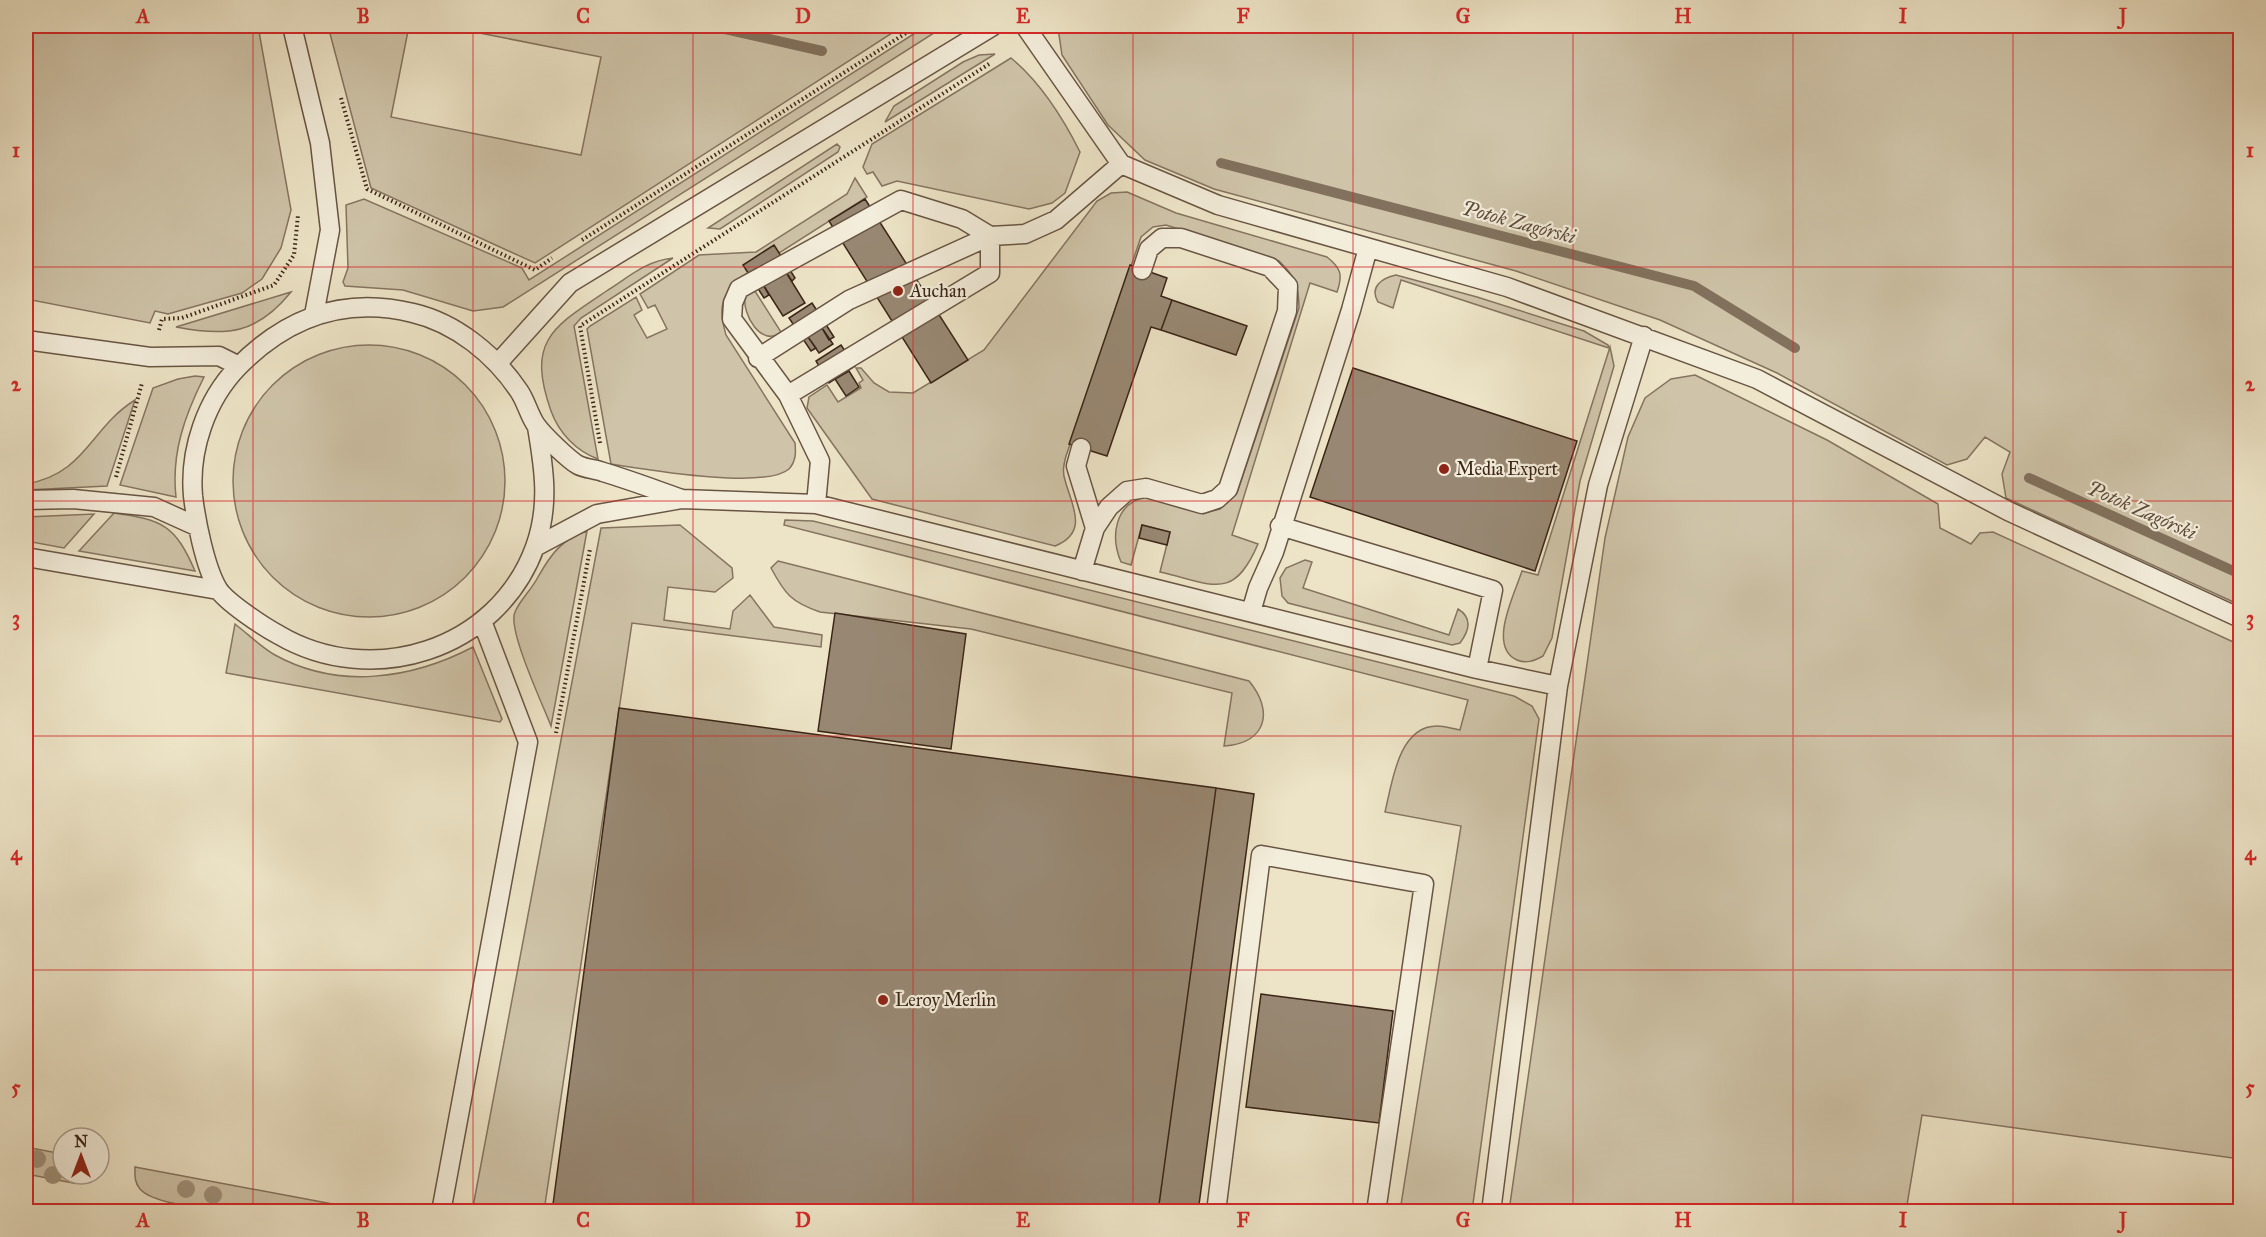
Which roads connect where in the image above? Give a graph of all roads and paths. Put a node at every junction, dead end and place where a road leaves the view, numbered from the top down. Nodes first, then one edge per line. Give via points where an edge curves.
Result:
1 (292, 26) edge
2 (917, 26) edge
3 (993, 26) edge
4 (1025, 26) edge
5 (993, 63) dead end
6 (339, 91) dead end
7 (1121, 164) junction
8 (298, 209) dead end
9 (990, 236) junction
10 (575, 244) dead end
11 (1368, 248) junction
12 (555, 257) dead end
13 (1142, 270) dead end
14 (314, 315) junction
15 (1644, 336) junction
16 (26, 340) edge
17 (150, 357) junction
18 (758, 358) junction
19 (498, 363) junction
20 (239, 366) junction
21 (788, 395) junction
22 (537, 427) junction
23 (1081, 448) dead end
24 (603, 472) junction
25 (682, 499) junction
26 (26, 500) edge
27 (108, 502) junction
28 (816, 504) junction
29 (597, 514) junction
30 (196, 526) junction
31 (1280, 526) junction
32 (1095, 528) junction
33 (535, 547) junction
34 (26, 557) edge
35 (1082, 571) junction
36 (218, 591) junction
37 (1251, 612) junction
38 (2241, 618) edge
39 (482, 621) junction
40 (1477, 669) junction
41 (1558, 686) junction
42 (554, 740) dead end
43 (441, 1212) edge
44 (1216, 1212) edge
45 (1376, 1212) edge
46 (1491, 1212) edge

1 - 14 lane via 320,143 330,230
2 - 10 path
3 - 19 lane via 570,283
4 - 7 lane
5 - 24 path via 580,326
6 - 12 path via 367,189 535,270
7 - 9 lane via 1056,220 1025,234
7 - 11 lane via 1218,205
8 - 17 path via 294,255 274,285 182,318 162,319
9 - 18 lane via 849,300
9 - 18 lane via 962,219 901,200 739,289 732,319
9 - 21 lane via 990,273
11 - 15 lane via 1507,287
11 - 31 lane
13 - 32 lane via 1149,249 1162,238 1181,238 1270,267 1288,286 1287,311 1228,489 1217,499 1202,504 1146,488 1126,491
14 - 19 lane via 365,307 414,313 459,332
14 - 20 lane via 259,345
15 - 38 lane via 1757,379 2008,511
15 - 41 lane via 1598,484
16 - 17 lane
17 - 20 lane via 219,356
17 - 27 path
18 - 21 lane
19 - 22 lane via 521,393
20 - 30 lane via 224,381 201,426 191,476
21 - 28 lane via 820,460
22 - 24 lane via 578,465
22 - 33 lane via 546,487
23 - 32 lane via 1076,466
24 - 25 lane
25 - 28 lane
25 - 29 lane
26 - 27 lane
27 - 30 lane via 154,507
28 - 35 lane
29 - 33 lane
29 - 42 path
30 - 36 lane
31 - 37 lane
31 - 40 lane via 1493,591
32 - 35 lane
33 - 39 lane via 513,587
34 - 36 lane
35 - 37 lane
36 - 39 lane via 259,624 301,648 347,660 395,660 442,646
37 - 40 lane
39 - 43 lane via 528,742
40 - 41 lane
41 - 46 lane
44 - 45 lane via 1261,855 1424,884

